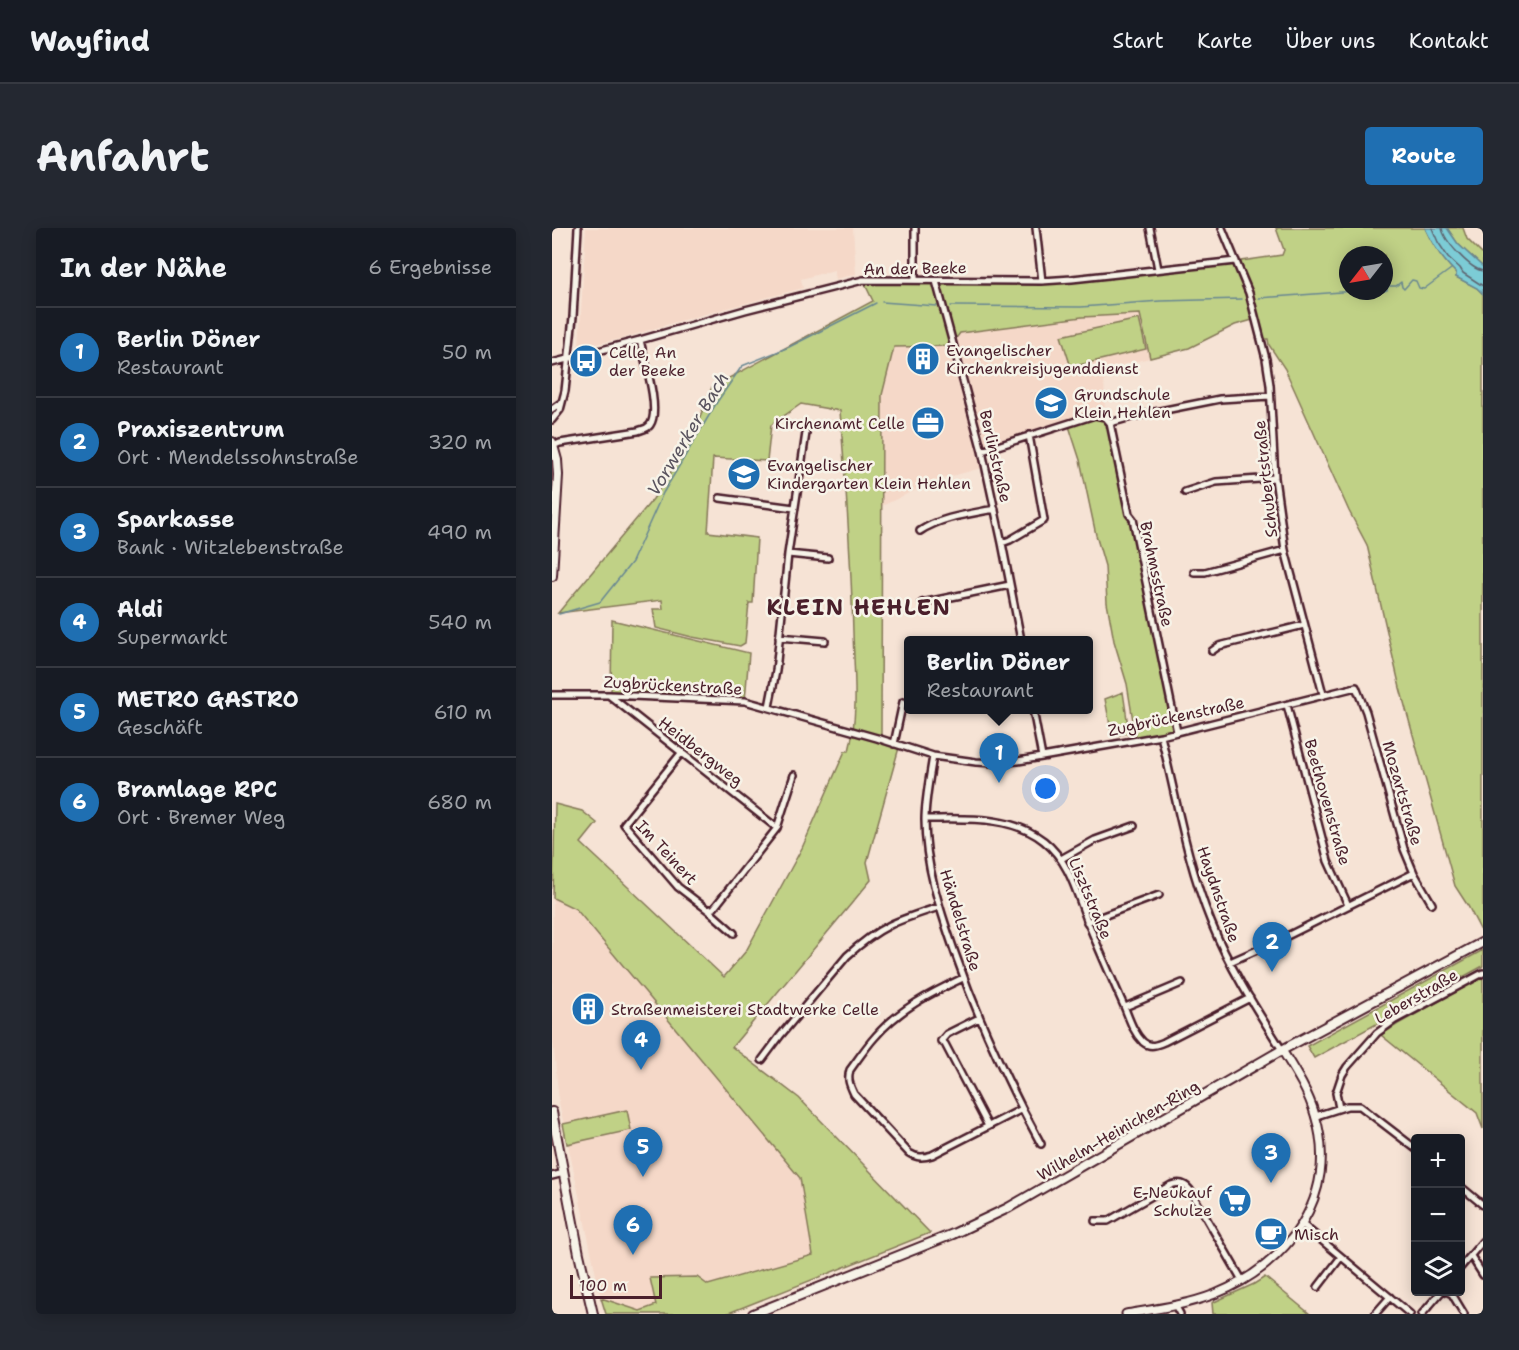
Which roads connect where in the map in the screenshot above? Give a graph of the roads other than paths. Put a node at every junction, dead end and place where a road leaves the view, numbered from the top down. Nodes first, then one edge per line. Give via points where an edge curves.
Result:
1 (578, 228) edge
2 (915, 228) edge
3 (1036, 228) edge
4 (1150, 228) edge
5 (1222, 228) edge
6 (1236, 261) junction
7 (1158, 269) junction
8 (915, 280) junction
9 (936, 280) junction
10 (1042, 281) junction
11 (640, 340) junction
12 (568, 360) junction
13 (552, 363) edge
14 (1270, 396) junction
15 (562, 402) junction
16 (552, 409) edge
17 (552, 420) edge
18 (1110, 423) junction
19 (806, 433) dead end
20 (1029, 435) junction
21 (553, 444) edge
22 (982, 451) junction
23 (1275, 478) junction
24 (1185, 492) dead end
25 (720, 498) dead end
26 (794, 508) junction
27 (995, 509) junction
28 (920, 531) dead end
29 (1002, 543) junction
30 (1286, 550) junction
31 (788, 554) junction
32 (828, 558) dead end
33 (1194, 572) dead end
34 (552, 576) edge
35 (1010, 585) junction
36 (922, 603) dead end
37 (1304, 625) junction
38 (1020, 636) edge
39 (779, 637) junction
40 (825, 641) dead end
41 (1212, 651) dead end
42 (1356, 687) joint
43 (1323, 694) junction
44 (552, 695) edge
45 (609, 695) junction
46 (903, 702) dead end
47 (1287, 705) junction
48 (769, 707) junction
49 (1034, 714) edge
50 (1177, 732) junction
51 (1161, 736) junction
52 (894, 744) junction
53 (682, 752) junction
54 (933, 756) junction
55 (1042, 758) junction
56 (794, 775) dead end
57 (925, 819) junction
58 (1134, 826) dead end
59 (777, 828) junction
60 (1061, 859) junction
61 (1414, 873) junction
62 (1160, 895) dead end
63 (1432, 904) dead end
64 (1348, 905) junction
65 (939, 907) junction
66 (708, 910) junction
67 (1087, 922) junction
68 (734, 933) dead end
69 (1483, 942) edge
70 (1230, 962) junction
71 (1483, 973) edge
72 (963, 978) junction
73 (1182, 983) dead end
74 (1250, 998) junction
75 (1125, 1007) junction
76 (979, 1018) junction
77 (1282, 1050) junction
78 (762, 1060) dead end
79 (1339, 1108) junction
80 (1022, 1109) junction
81 (552, 1112) edge
82 (1316, 1116) junction
83 (988, 1126) junction
84 (1041, 1144) dead end
85 (1411, 1145) edge
86 (564, 1173) junction
87 (552, 1176) edge
88 (1463, 1188) edge
89 (1483, 1204) edge
90 (1095, 1221) dead end
91 (1302, 1224) junction
92 (1483, 1241) edge
93 (1471, 1256) junction
94 (1341, 1257) junction
95 (1465, 1263) edge
96 (1483, 1275) edge
97 (1242, 1280) junction
98 (1318, 1287) dead end
99 (1438, 1296) edge
100 (1453, 1296) edge
101 (1390, 1297) junction
102 (1175, 1305) junction
103 (594, 1314) edge
104 (753, 1314) edge
105 (1126, 1314) edge
106 (1180, 1314) edge
107 (1375, 1314) edge
108 (1410, 1314) edge
109 (1422, 1314) edge
110 (1464, 1314) edge

1 - 12 street
2 - 8 street
3 - 10 street
4 - 7 street
5 - 6 street, Schubertstraße
6 - 7 street, An der Beeke
6 - 14 street, Schubertstraße via 1262,339
7 - 10 street, An der Beeke
8 - 9 street, An der Beeke
8 - 11 street, An der Beeke via 863,280
9 - 10 street, An der Beeke
9 - 22 street, Berlinstraße
11 - 12 street, An der Beeke
11 - 21 street via 655,414 648,428
12 - 13 street, An der Beeke
12 - 15 street
14 - 18 street via 1220,399
14 - 23 street, Schubertstraße
15 - 16 street
15 - 17 street
18 - 20 street via 1095,415
18 - 50 street, Brahmsstraße
19 - 26 street
20 - 22 street
20 - 29 street via 1044,520
21 - 34 main road via 558,475
22 - 27 street, Berlinstraße
23 - 24 street via 1216,482
23 - 30 street, Schubertstraße
25 - 26 street
26 - 31 street
27 - 28 street via 931,524
27 - 29 street, Berlinstraße
29 - 35 street, Berlinstraße
30 - 33 street
30 - 37 street, Schubertstraße
31 - 32 street
31 - 39 street
35 - 36 street
35 - 38 street, Berlinstraße
37 - 41 street via 1219,645
37 - 43 street, Schubertstraße
39 - 40 street
39 - 48 street
42 - 43 street, Zugbrückenstraße
42 - 61 street, Mozartstraße
43 - 47 street, Zugbrückenstraße
44 - 45 street, Zugbrückenstraße
45 - 48 street, Zugbrückenstraße via 745,701
45 - 53 street, Heidbergweg
46 - 52 street
47 - 50 street, Zugbrückenstraße
47 - 64 street, Beethovenstraße via 1328,861
48 - 52 street, Zugbrückenstraße
49 - 55 street
50 - 51 street, Zugbrückenstraße
51 - 55 street, Zugbrückenstraße
51 - 70 street, Haydnstraße via 1197,881
52 - 54 street, Zugbrückenstraße
53 - 59 street, Heidbergweg
53 - 66 street, Im Teinert via 624,824 678,887
54 - 55 street, Zugbrückenstraße via 994,763
54 - 57 street, Händelstraße
56 - 59 street
57 - 60 street, Lisztstraße via 1011,824 1044,842
57 - 65 street, Händelstraße
58 - 60 street via 1095,840
59 - 66 street via 714,908
60 - 67 street, Lisztstraße
61 - 63 street, Mozartstraße
61 - 64 street
62 - 67 street
64 - 70 street
65 - 72 street, Händelstraße
65 - 78 street via 887,925 859,944
66 - 68 street, Im Teinert
67 - 75 street, Lisztstraße
69 - 77 main road, Wilhelm-Heinichen-Ring
70 - 74 street, Haydnstraße
71 - 79 street, Leberstraße via 1377,1033 1342,1075 1336,1093
72 - 76 street, Händelstraße
72 - 83 street via 922,999 890,1022 850,1070 849,1083 854,1094 916,1157 932,1155
73 - 75 street
74 - 75 street, Lisztstraße via 1156,1046 1143,1042
74 - 77 street, Haydnstraße
76 - 80 street, Händelstraße
76 - 83 street via 941,1041
77 - 82 street
77 - 104 main road, Wilhelm-Heinichen-Ring via 1008,1208
79 - 82 street
79 - 85 street via 1360,1106
80 - 83 street
80 - 84 street, Händelstraße
81 - 86 main road
82 - 91 street via 1322,1153 1320,1179
86 - 87 street
86 - 103 main road
88 - 89 street
90 - 97 street via 1108,1221 1171,1185 1182,1183 1190,1190
91 - 94 street
91 - 97 street via 1275,1258
92 - 93 street
93 - 95 street
93 - 96 street
94 - 98 street
94 - 101 street
97 - 102 street via 1217,1293
99 - 109 street
100 - 110 street
101 - 107 street
101 - 108 street
102 - 105 street
102 - 106 street

